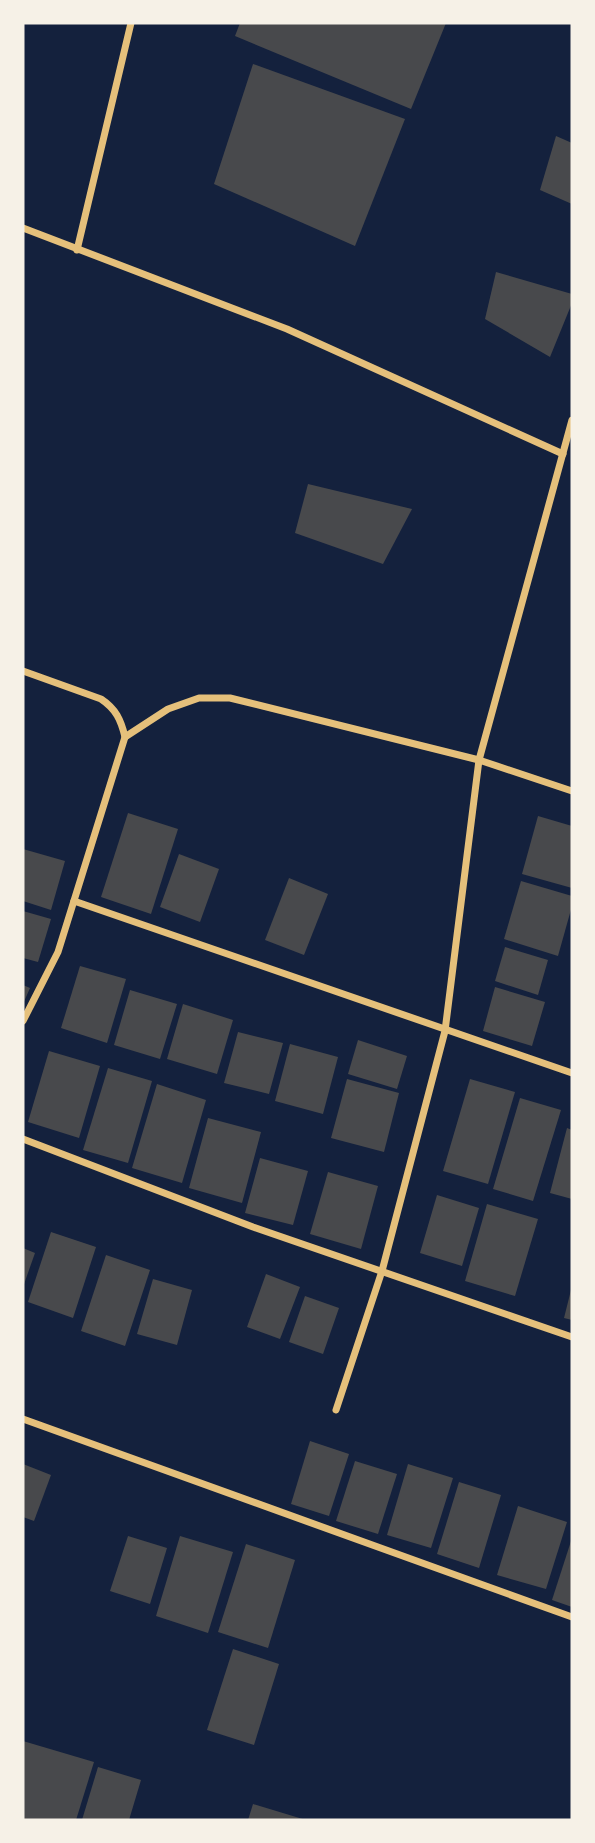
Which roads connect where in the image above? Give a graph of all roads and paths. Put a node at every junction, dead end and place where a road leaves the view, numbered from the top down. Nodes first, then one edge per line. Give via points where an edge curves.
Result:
1 (131, 23) edge
2 (23, 228) edge
3 (77, 250) junction
4 (572, 420) edge
5 (563, 454) junction
6 (23, 671) edge
7 (125, 737) junction
8 (479, 760) junction
9 (572, 791) edge
10 (74, 901) junction
11 (23, 1021) edge
12 (445, 1031) junction
13 (572, 1073) edge
14 (23, 1139) edge
15 (382, 1272) junction
16 (572, 1337) edge
17 (336, 1410) dead end
18 (23, 1419) edge
19 (572, 1617) edge

1 - 3 street
2 - 3 street
3 - 5 street via 287,329
4 - 5 street
5 - 8 street
6 - 7 street via 111,705
7 - 8 street via 168,709 199,698 230,698
7 - 10 street
8 - 9 street
8 - 12 street
10 - 11 street via 58,952
10 - 12 street
12 - 13 street
12 - 15 street
14 - 15 street
15 - 16 street
15 - 17 street
18 - 19 street

